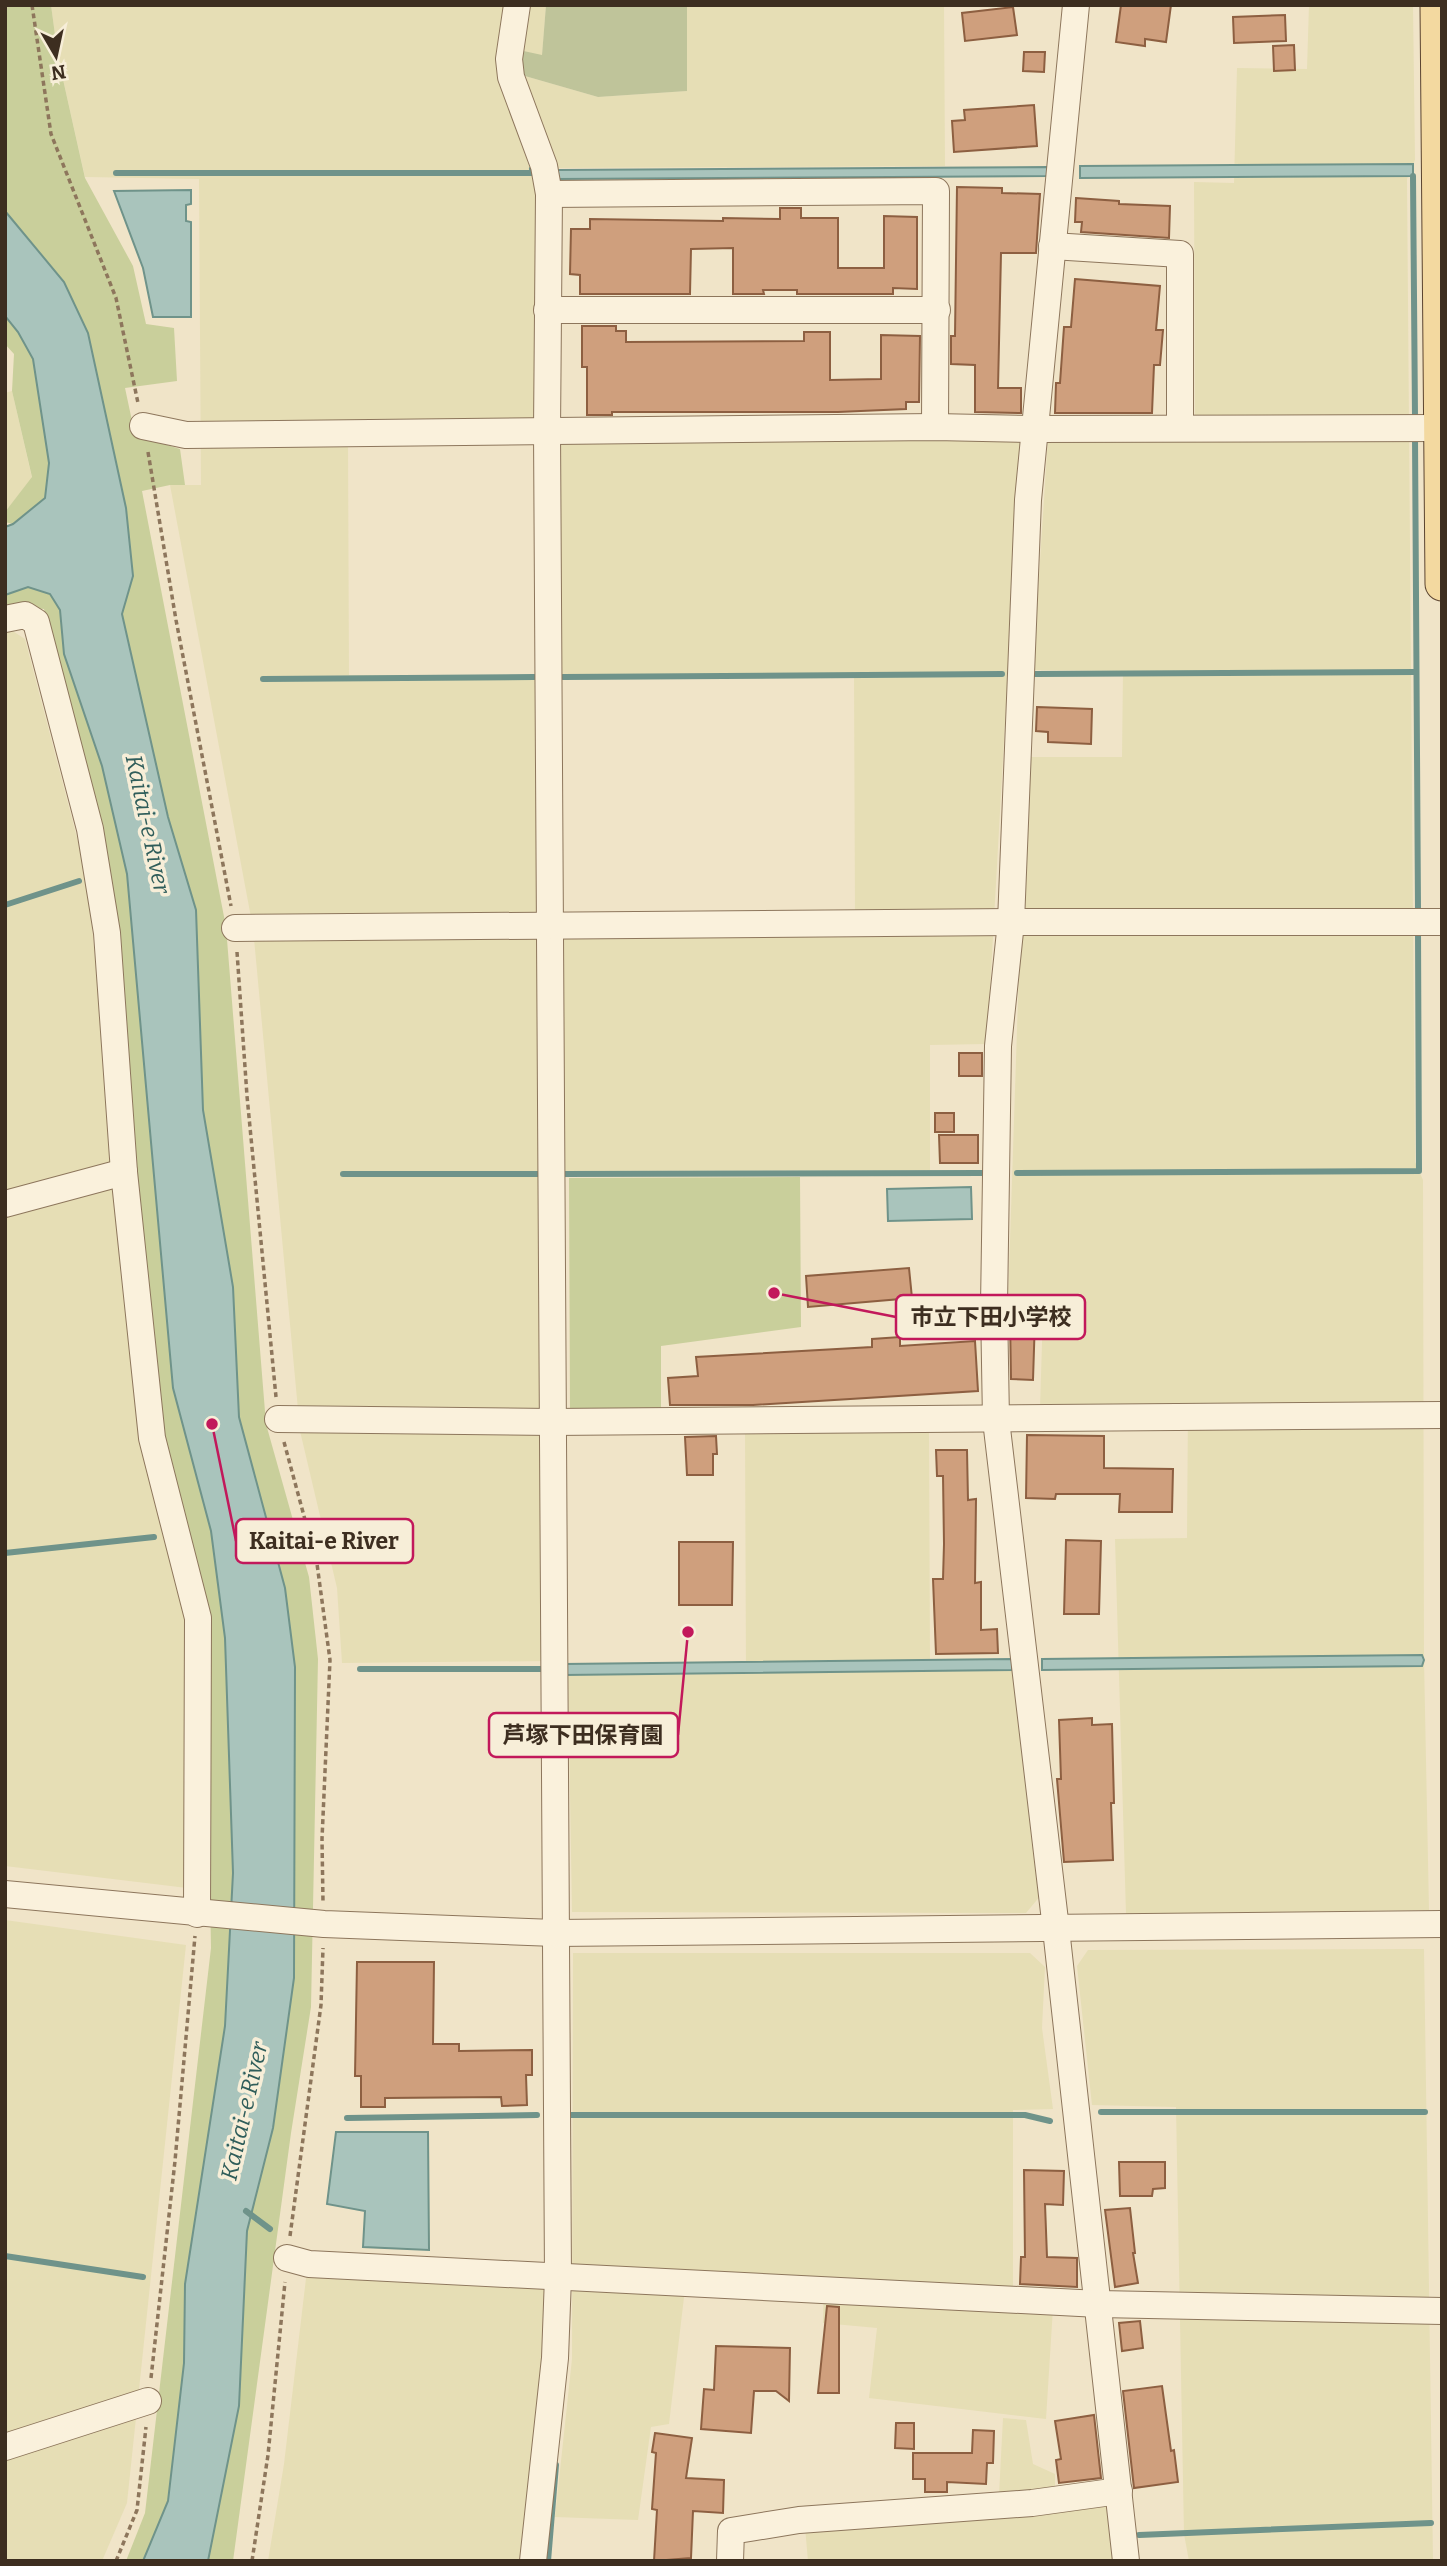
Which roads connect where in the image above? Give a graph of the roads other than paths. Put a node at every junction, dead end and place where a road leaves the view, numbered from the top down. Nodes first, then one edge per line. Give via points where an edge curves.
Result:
1 (517, 5) edge
2 (1076, 5) edge
3 (1437, 5) edge
4 (549, 194) junction
5 (1052, 246) junction
6 (547, 310) junction
7 (937, 310) junction
8 (143, 426) road end
9 (935, 427) junction
10 (1180, 428) junction
11 (1441, 428) edge
12 (1034, 429) junction
13 (547, 431) junction
14 (1442, 584) edge
15 (5, 619) edge
16 (1011, 922) junction
17 (1442, 922) edge
18 (551, 926) junction
19 (235, 928) road end
20 (124, 1172) junction
21 (5, 1204) edge
22 (1442, 1415) edge
23 (278, 1419) road end
24 (996, 1420) junction
25 (552, 1422) junction
26 (5, 1894) edge
27 (202, 1914) junction
28 (1442, 1924) edge
29 (1056, 1929) junction
30 (555, 1933) junction
31 (287, 2258) dead end
32 (558, 2277) junction
33 (1099, 2304) junction
34 (1442, 2311) edge
35 (148, 2401) road end
36 (5, 2447) edge
37 (1119, 2491) junction
38 (533, 2561) edge
39 (730, 2561) edge
40 (1126, 2561) edge

1 - 4 street via 510,77 544,166
2 - 5 street
3 - 11 main road
4 - 6 street
4 - 7 street via 936,191
5 - 10 street via 1180,254
5 - 12 street
6 - 7 street
6 - 13 street
7 - 9 street
8 - 13 street via 186,435
9 - 12 street
9 - 13 street
10 - 11 street
10 - 12 street
11 - 14 main road
12 - 16 street via 1019,665
13 - 18 street
15 - 20 street via 25,615 36,622 90,830 107,933
16 - 17 street
16 - 18 street
16 - 24 street via 998,1046
18 - 19 street
18 - 25 street
20 - 21 street
20 - 27 street via 152,1438 198,1618
22 - 24 street
23 - 25 street
24 - 25 street
24 - 29 street
25 - 30 street
26 - 27 street
27 - 30 street via 319,1924
28 - 29 street
29 - 30 street
29 - 33 street
30 - 32 street
31 - 32 street via 309,2264
32 - 33 street
32 - 38 street via 555,2358
33 - 34 street
33 - 37 street
35 - 36 street
37 - 39 street via 1031,2503 799,2520 731,2531
37 - 40 street

